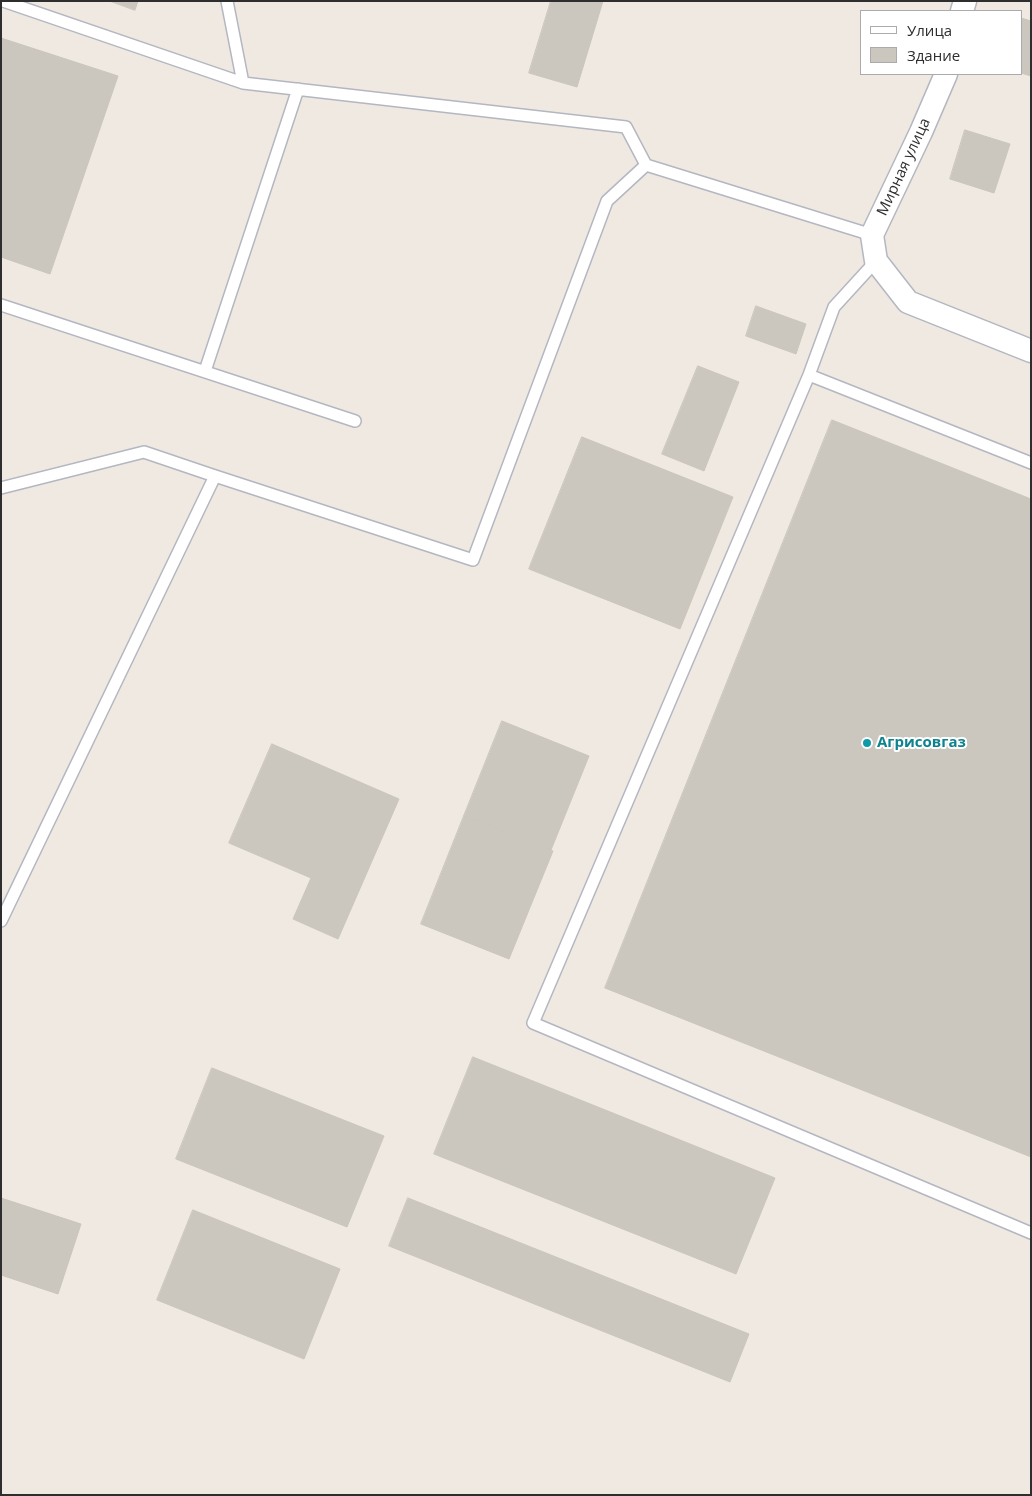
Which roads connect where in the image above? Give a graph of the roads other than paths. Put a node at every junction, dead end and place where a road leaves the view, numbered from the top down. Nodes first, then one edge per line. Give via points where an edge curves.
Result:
1 (4, 1) edge
2 (227, 1) edge
3 (946, 75) edge
4 (243, 83) junction
5 (298, 89) junction
6 (646, 165) junction
7 (872, 235) junction
8 (876, 261) junction
9 (1, 305) edge
10 (1031, 351) edge
11 (205, 371) junction
12 (809, 375) junction
13 (355, 421) dead end
14 (1031, 463) edge
15 (215, 476) junction
16 (1, 488) edge
17 (1, 920) edge
18 (1031, 1233) edge

1 - 4 lane
2 - 4 lane
3 - 7 street, Мирная улица
4 - 5 lane
5 - 6 lane via 626,127
5 - 11 lane
6 - 7 lane
6 - 15 lane via 607,201 473,560
7 - 8 street, Мирная улица
8 - 10 street via 908,302
8 - 12 lane via 834,307
9 - 11 lane
11 - 13 lane
12 - 14 lane
12 - 18 lane via 534,1023
15 - 16 lane via 144,452
15 - 17 lane

